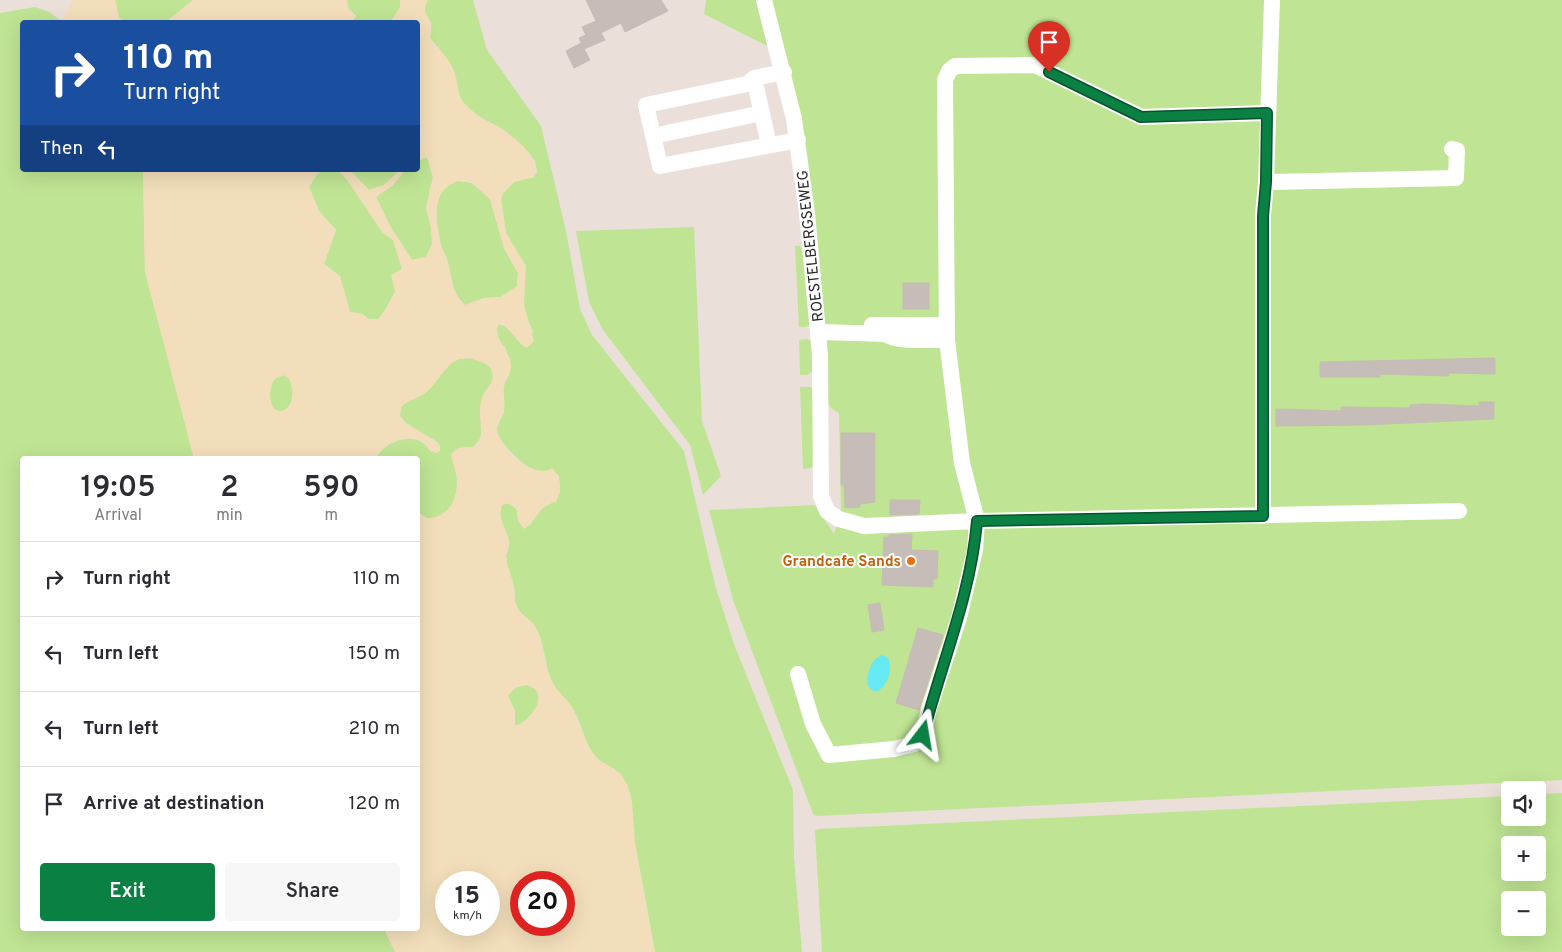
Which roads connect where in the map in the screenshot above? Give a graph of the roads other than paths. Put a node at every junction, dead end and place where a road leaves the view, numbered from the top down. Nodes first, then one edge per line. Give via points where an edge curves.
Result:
1 (764, 0) edge
2 (1272, 0) edge
3 (784, 72) junction
4 (754, 78) junction
5 (762, 113) junction
6 (1267, 113) junction
7 (653, 136) junction
8 (798, 140) junction
9 (769, 145) junction
10 (1452, 149) dead end
11 (1266, 182) junction
12 (818, 328) junction
13 (947, 332) junction
14 (1460, 511) dead end
15 (1263, 516) junction
16 (977, 521) junction
17 (798, 674) dead end

1 - 3 street, ROESTELBERGSEWEG
2 - 6 street
3 - 4 street
3 - 8 street, ROESTELBERGSEWEG
4 - 5 street
4 - 7 street via 747,84 646,105
5 - 7 street
5 - 9 street
6 - 11 street
6 - 13 street via 1141,117 1034,64 955,66 946,80
7 - 9 street via 660,166
8 - 9 street
8 - 12 street, ROESTELBERGSEWEG
10 - 11 street via 1457,150 1456,178
11 - 15 street via 1263,216
12 - 13 street
12 - 16 street, ROESTELBERGSEWEG via 821,496 827,511 839,519 864,526
13 - 16 street via 962,464
14 - 15 street
15 - 16 street
16 - 17 street via 975,550 963,576 959,618 923,735 914,744 828,755 823,728

